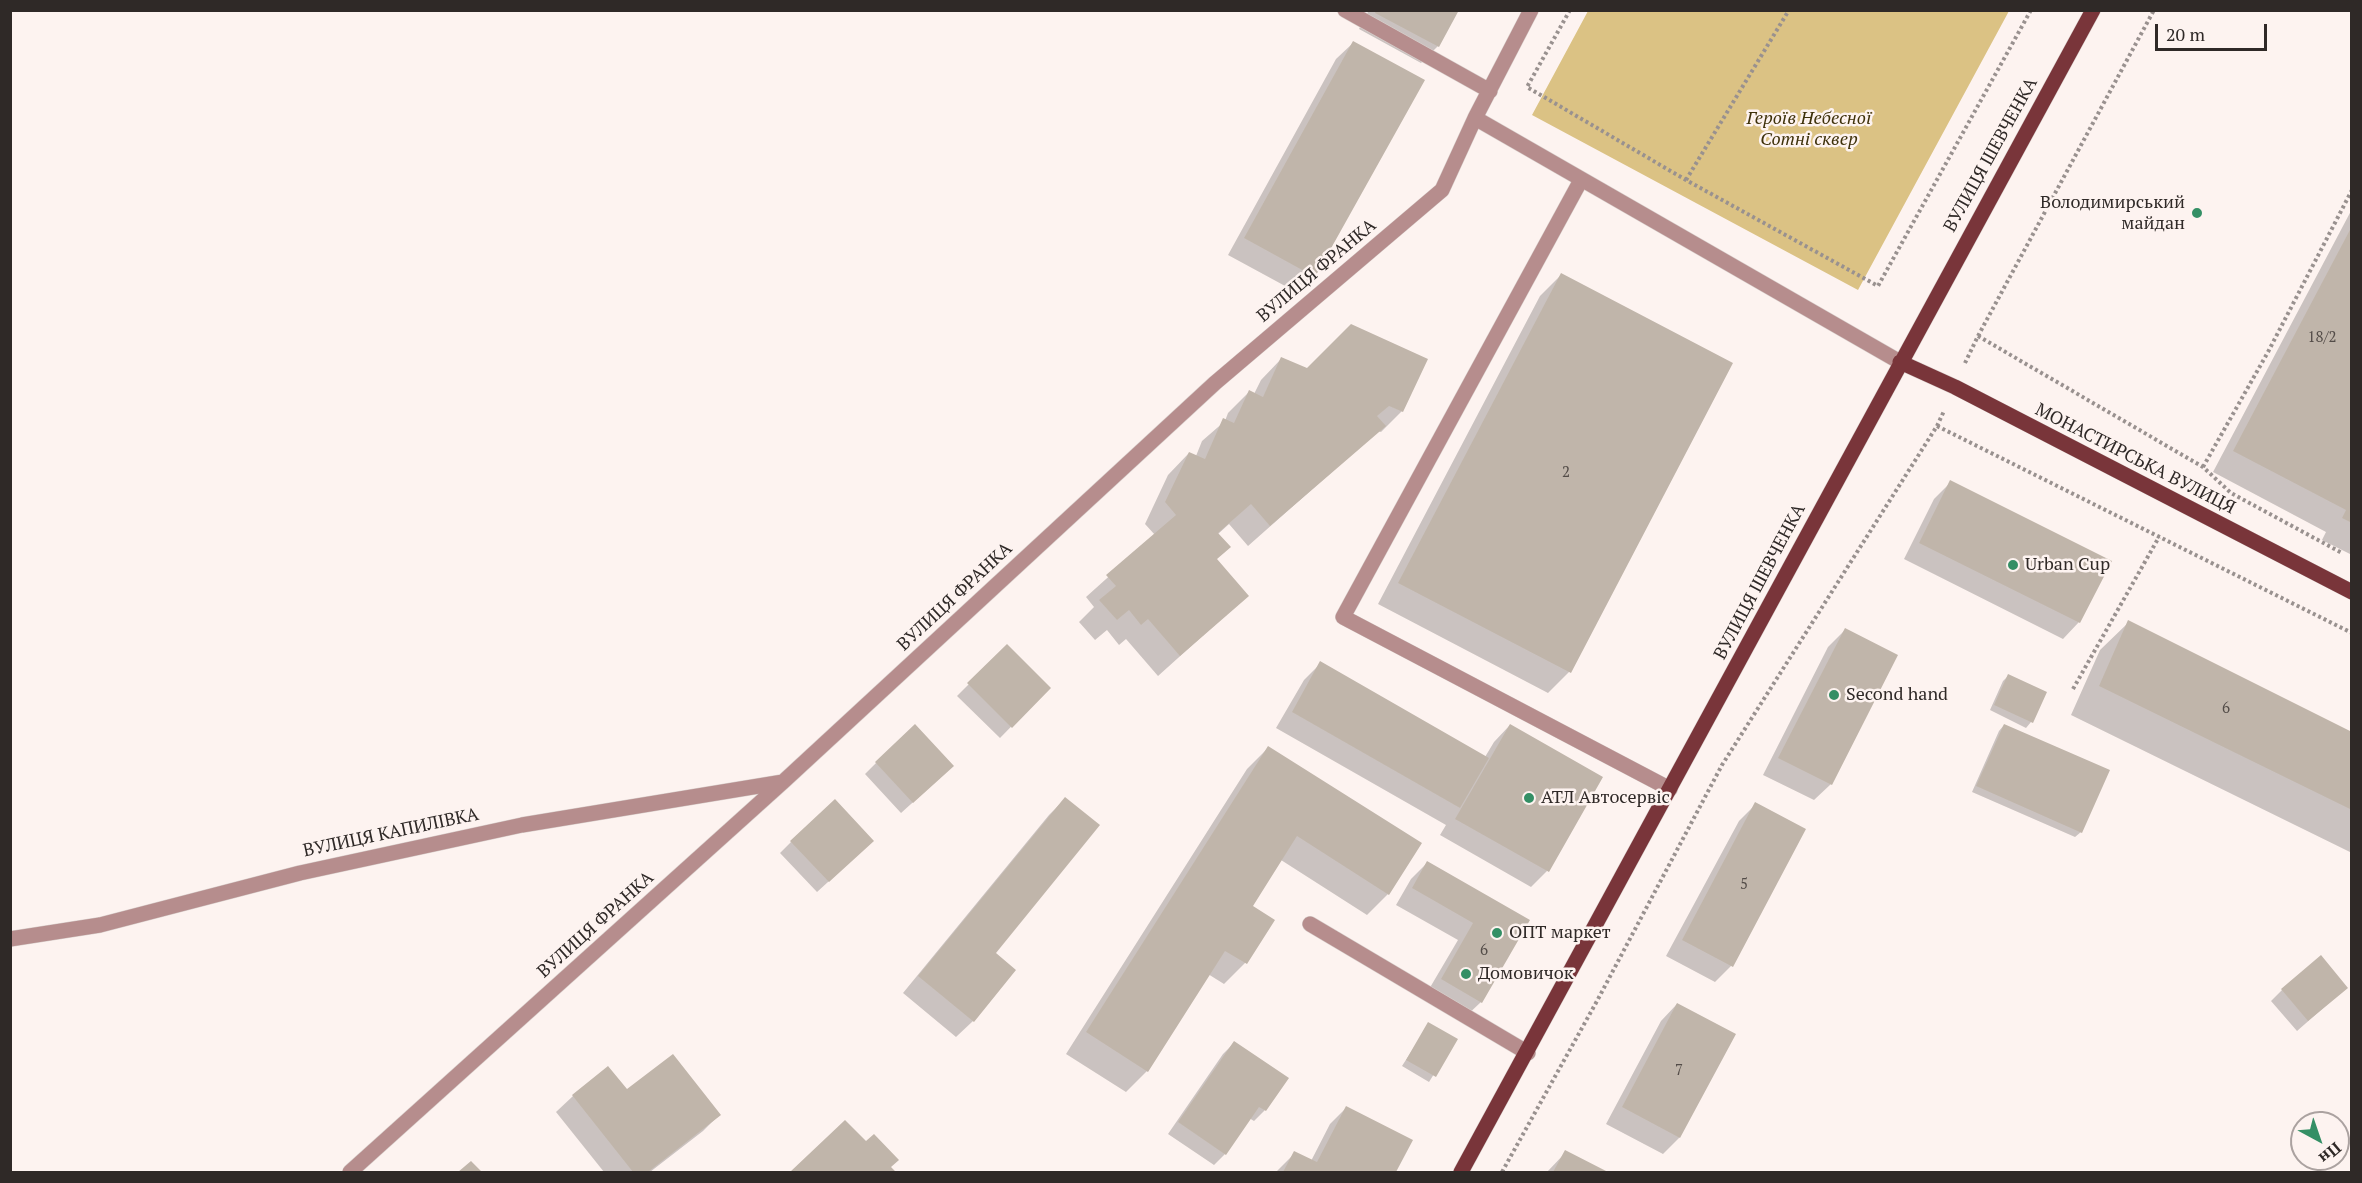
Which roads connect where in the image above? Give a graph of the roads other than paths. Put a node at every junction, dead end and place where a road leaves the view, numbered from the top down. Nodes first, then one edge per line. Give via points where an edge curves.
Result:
1 (1345, 10) edge
2 (1531, 10) edge
3 (2092, 10) edge
4 (1490, 91) junction
5 (1475, 118) junction
6 (1581, 180) junction
7 (1900, 363) junction
8 (2352, 592) edge
9 (784, 781) junction
10 (1670, 789) junction
11 (1310, 924) dead end
12 (10, 939) edge
13 (1528, 1053) junction
14 (350, 1173) edge
15 (1461, 1173) edge

1 - 4 street
2 - 4 street, ВУЛИЦЯ ФРАНКА
3 - 7 main road, ВУЛИЦЯ ШЕВЧЕНКА
4 - 5 street, ВУЛИЦЯ ФРАНКА
5 - 6 street
5 - 9 street, ВУЛИЦЯ ФРАНКА via 1442,190 1215,383
6 - 7 street
6 - 10 street via 1343,617
7 - 8 main road, МОНАСТИРСЬКА ВУЛИЦЯ
7 - 10 main road, ВУЛИЦЯ ШЕВЧЕНКА
9 - 12 street, ВУЛИЦЯ КАПИЛІВКА via 522,825 300,873 100,925
9 - 14 street, ВУЛИЦЯ ФРАНКА
10 - 13 main road, ВУЛИЦЯ ШЕВЧЕНКА
11 - 13 street
13 - 15 main road, ВУЛИЦЯ ШЕВЧЕНКА

